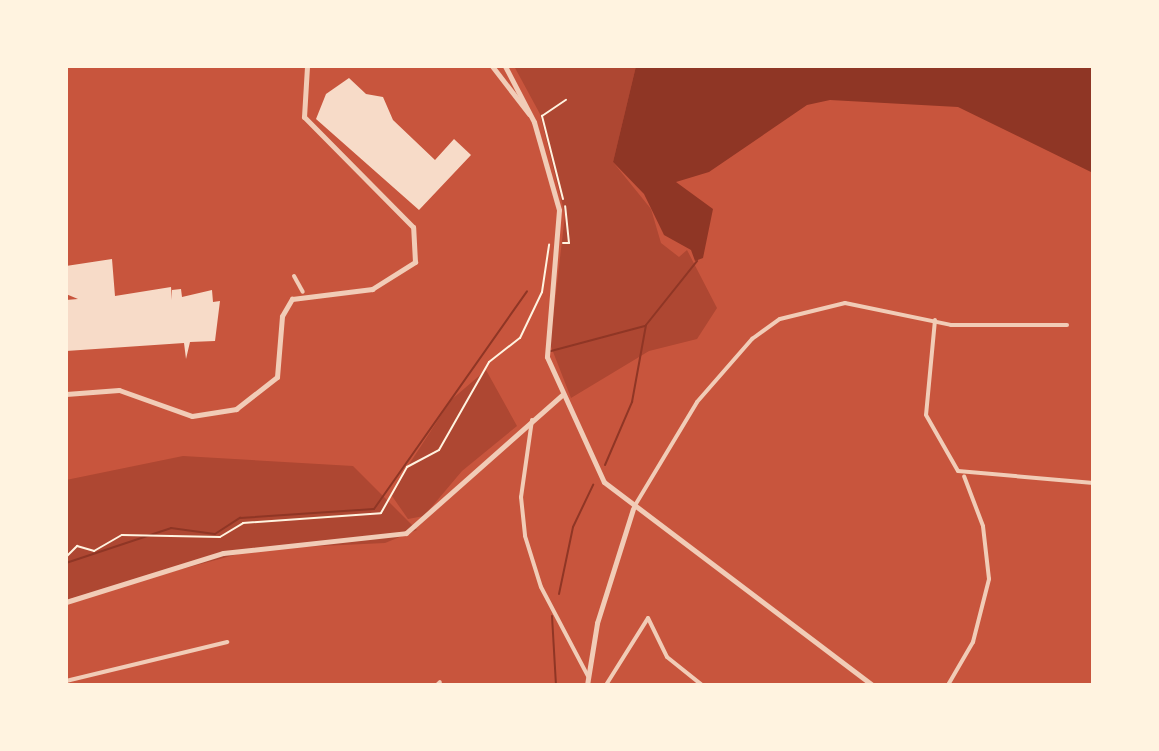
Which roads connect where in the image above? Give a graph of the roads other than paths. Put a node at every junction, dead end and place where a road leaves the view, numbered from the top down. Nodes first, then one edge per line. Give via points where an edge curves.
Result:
1 (307, 66) edge
2 (492, 66) edge
3 (505, 66) edge
4 (534, 122) junction
5 (294, 276) dead end
6 (303, 292) junction
7 (935, 320) junction
8 (1067, 325) dead end
9 (66, 394) edge
10 (562, 395) junction
11 (533, 418) junction
12 (964, 476) junction
13 (1093, 483) edge
14 (633, 509) junction
15 (66, 602) edge
16 (227, 642) dead end
17 (588, 676) junction
18 (66, 681) edge
19 (587, 685) edge
20 (606, 685) edge
21 (702, 685) edge
22 (872, 685) edge
23 (948, 685) edge

1 - 6 street via 304,117 409,222 419,252 409,268 372,289
2 - 4 street
3 - 4 street
4 - 10 street via 555,188 560,243 546,353
5 - 6 street
6 - 9 street via 283,310 277,377 236,409 192,416 119,390
7 - 8 street
7 - 12 street via 926,415
7 - 14 street via 845,303 767,327 681,424
10 - 11 street
10 - 14 street via 604,482
11 - 15 street via 406,533 223,553
11 - 17 street via 521,497 525,536 541,587
12 - 13 street
12 - 23 street via 983,526 989,579 973,642
14 - 17 street
14 - 22 street
16 - 18 street
17 - 19 street
20 - 21 street via 648,618 667,657

